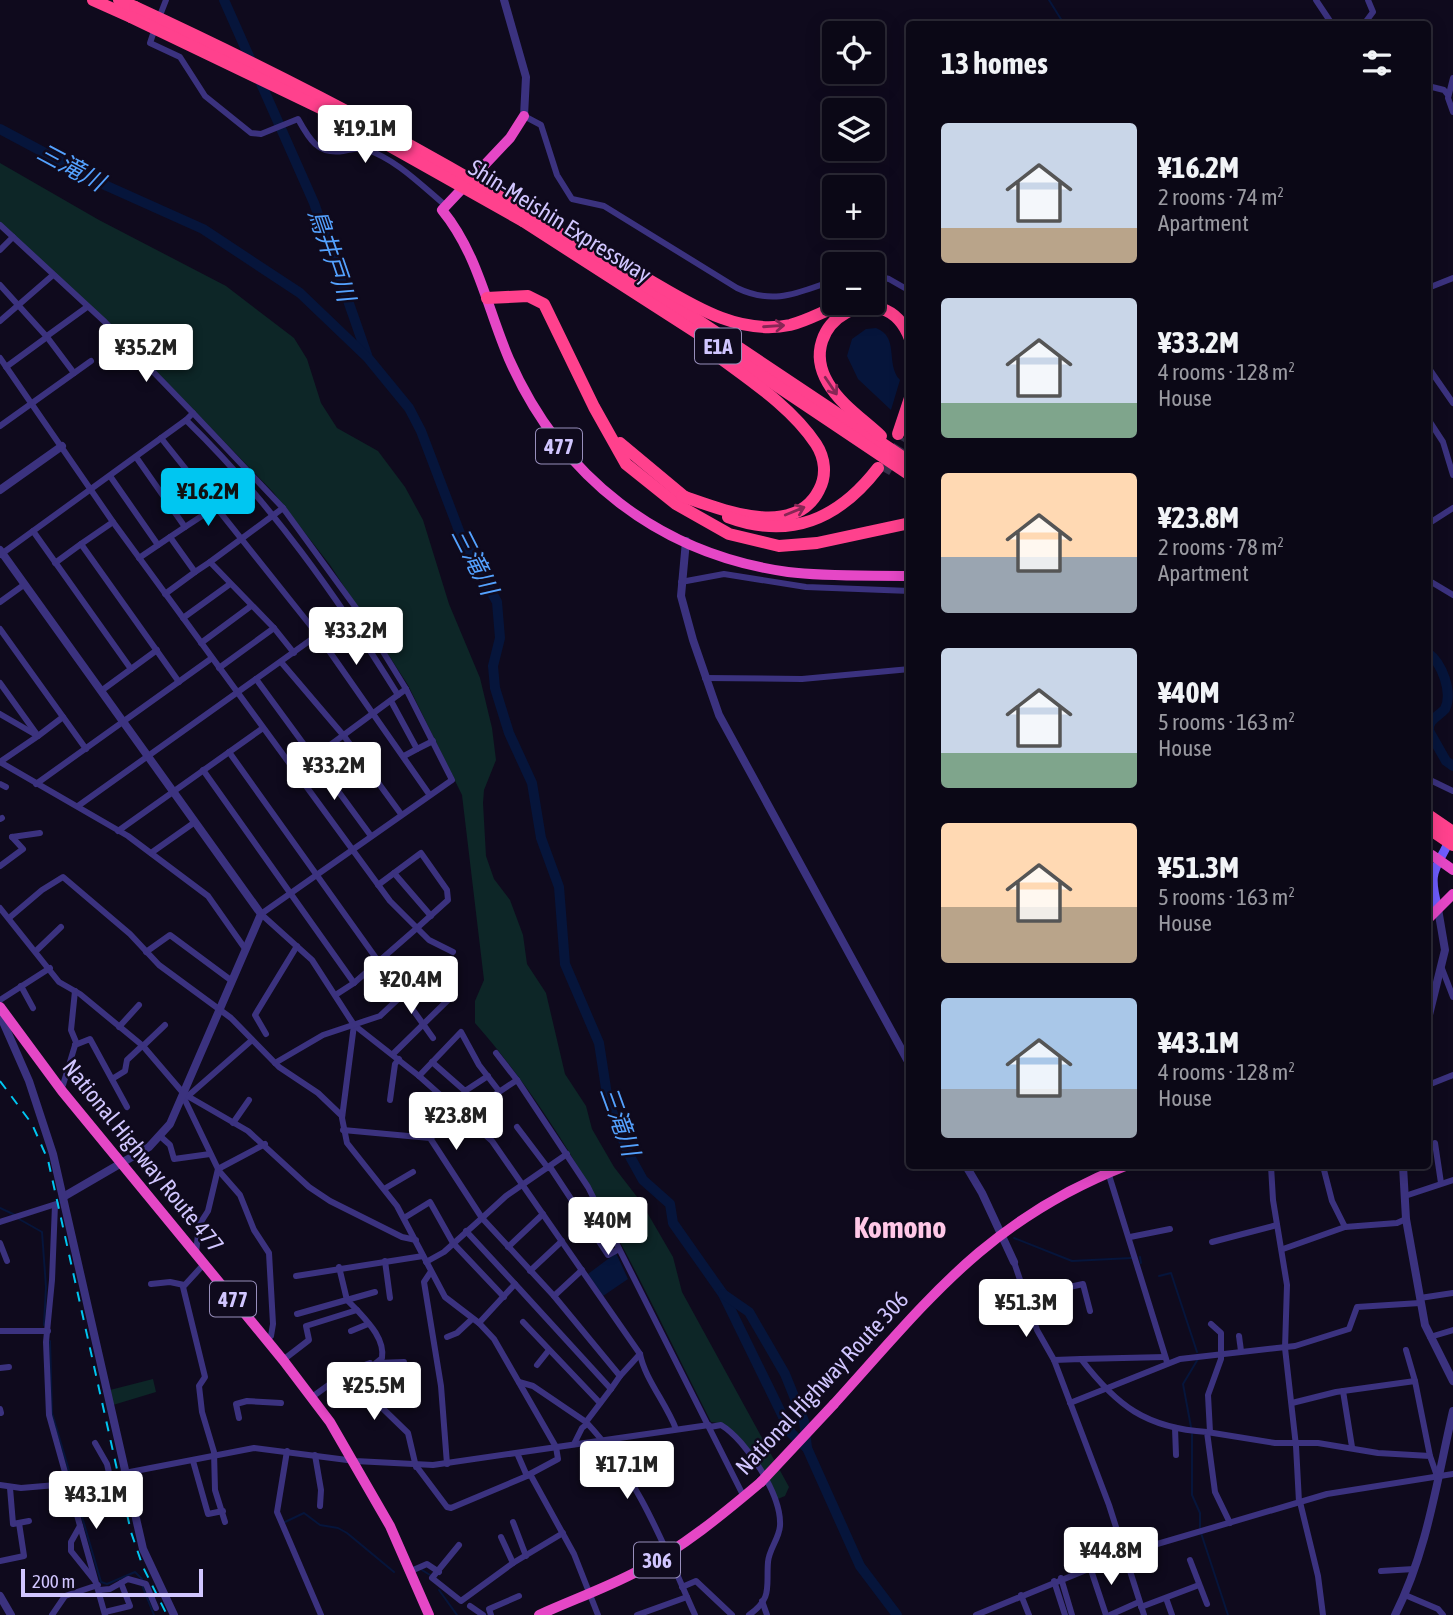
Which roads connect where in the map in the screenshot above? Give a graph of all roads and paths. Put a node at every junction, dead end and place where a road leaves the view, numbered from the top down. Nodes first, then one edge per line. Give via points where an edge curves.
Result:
1 (93, 0) edge
2 (119, 0) edge
3 (166, 0) edge
4 (504, 0) edge
5 (1316, 0) edge
6 (1368, 0) edge
7 (133, 12) junction
8 (1330, 21) edge
9 (1366, 21) edge
10 (1453, 78) edge
11 (1431, 87) edge
12 (1448, 95) junction
13 (1453, 112) edge
14 (524, 116) junction
15 (446, 206) junction
16 (524, 216) junction
17 (537, 218) junction
18 (0, 225) edge
19 (13, 237) junction
20 (0, 250) edge
21 (53, 275) junction
22 (885, 278) edge
23 (1453, 278) edge
24 (0, 285) edge
25 (822, 285) edge
26 (1431, 287) edge
27 (906, 289) edge
28 (641, 296) junction
29 (487, 299) junction
30 (885, 304) edge
31 (18, 305) junction
32 (87, 307) junction
33 (822, 312) edge
34 (906, 319) edge
35 (0, 321) edge
36 (906, 332) edge
37 (47, 337) junction
38 (0, 358) edge
39 (91, 361) dead end
40 (6, 367) junction
41 (1431, 371) edge
42 (74, 373) junction
43 (32, 403) junction
44 (1453, 403) edge
45 (193, 412) junction
46 (906, 415) edge
47 (186, 420) junction
48 (1431, 424) edge
49 (0, 426) edge
50 (906, 429) edge
51 (161, 438) junction
52 (62, 446) junction
53 (136, 457) junction
54 (906, 458) edge
55 (906, 459) edge
56 (881, 470) tunnel mouth
57 (906, 472) edge
58 (1453, 475) edge
59 (110, 476) junction
60 (0, 490) edge
61 (91, 490) junction
62 (678, 500) junction
63 (217, 506) junction
64 (283, 508) junction
65 (1453, 508) edge
66 (274, 514) junction
67 (113, 522) junction
68 (1431, 522) edge
69 (906, 524) edge
70 (185, 527) junction
71 (33, 531) junction
72 (170, 537) junction
73 (243, 538) junction
74 (687, 541) junction
75 (81, 544) junction
76 (158, 545) junction
77 (1, 553) edge
78 (139, 558) junction
79 (210, 562) junction
80 (55, 563) junction
81 (195, 572) junction
82 (906, 576) edge
83 (681, 582) junction
84 (1431, 582) edge
85 (25, 584) junction
86 (230, 584) junction
87 (906, 591) edge
88 (165, 594) junction
89 (1453, 595) edge
90 (0, 602) edge
91 (251, 606) junction
92 (347, 614) junction
93 (183, 618) junction
94 (274, 628) junction
95 (0, 629) edge
96 (318, 635) junction
97 (201, 643) junction
98 (157, 650) junction
99 (294, 653) junction
100 (212, 658) junction
101 (281, 662) junction
102 (219, 668) junction
103 (131, 669) junction
104 (906, 669) edge
105 (705, 678) junction
106 (256, 679) junction
107 (179, 682) junction
108 (0, 683) edge
109 (406, 689) junction
110 (101, 691) junction
111 (237, 693) junction
112 (398, 695) junction
113 (391, 701) junction
114 (0, 714) edge
115 (372, 715) junction
116 (63, 717) junction
117 (123, 722) junction
118 (263, 728) junction
119 (38, 736) junction
120 (344, 736) junction
121 (433, 741) junction
122 (86, 749) junction
123 (417, 750) junction
124 (229, 752) junction
125 (404, 756) junction
126 (148, 758) junction
127 (314, 758) junction
128 (1, 763) edge
129 (204, 770) junction
130 (295, 772) junction
131 (0, 774) edge
132 (1431, 780) edge
133 (36, 784) junction
134 (1453, 791) edge
135 (173, 792) junction
136 (429, 794) junction
137 (78, 806) junction
138 (401, 814) junction
139 (1431, 817) edge
140 (195, 822) junction
141 (1431, 830) edge
142 (1453, 830) edge
143 (118, 831) junction
144 (40, 833) dead end
145 (371, 836) junction
146 (1453, 845) edge
147 (352, 849) junction
148 (151, 853) junction
149 (1431, 855) edge
150 (0, 866) edge
151 (1453, 870) edge
152 (394, 873) junction
153 (317, 874) junction
154 (378, 885) junction
155 (292, 892) junction
156 (1453, 894) edge
157 (0, 908) edge
158 (1438, 909) junction
159 (261, 915) junction
160 (431, 916) junction
161 (1431, 916) edge
162 (9, 918) junction
163 (61, 927) dead end
164 (417, 928) junction
165 (297, 946) junction
166 (37, 950) junction
167 (246, 950) junction
168 (146, 952) junction
169 (453, 952) dead end
170 (379, 961) junction
171 (1441, 965) junction
172 (50, 968) junction
173 (428, 971) dead end
174 (232, 981) junction
175 (355, 983) junction
176 (21, 986) junction
177 (75, 991) junction
178 (337, 994) junction
179 (403, 995) junction
180 (1453, 997) edge
181 (449, 999) dead end
182 (0, 1000) edge
183 (139, 1005) dead end
184 (0, 1007) edge
185 (1431, 1007) edge
186 (33, 1008) dead end
187 (220, 1010) junction
188 (0, 1015) edge
189 (423, 1023) junction
190 (165, 1025) dead end
191 (354, 1026) junction
192 (119, 1027) junction
193 (266, 1034) dead end
194 (433, 1038) dead end
195 (252, 1040) junction
196 (75, 1045) junction
197 (142, 1046) junction
198 (496, 1053) dead end
199 (396, 1057) junction
200 (906, 1058) edge
201 (432, 1062) junction
202 (275, 1063) junction
203 (1453, 1075) edge
204 (419, 1076) junction
205 (488, 1076) junction
206 (112, 1079) junction
207 (517, 1080) junction
208 (1431, 1085) edge
209 (59, 1088) junction
210 (499, 1091) junction
211 (185, 1095) junction
212 (249, 1100) dead end
213 (390, 1100) dead end
214 (127, 1107) dead end
215 (465, 1115) junction
216 (342, 1116) junction
217 (233, 1123) junction
218 (517, 1127) dead end
219 (343, 1130) junction
220 (160, 1136) junction
221 (430, 1138) junction
222 (1435, 1143) dead end
223 (265, 1144) junction
224 (210, 1154) junction
225 (567, 1154) junction
226 (122, 1163) junction
227 (549, 1167) junction
228 (218, 1169) junction
229 (968, 1169) edge
230 (1116, 1169) edge
231 (1271, 1169) edge
232 (1323, 1169) edge
233 (1403, 1169) edge
234 (413, 1172) dead end
235 (1108, 1172) junction
236 (1453, 1180) edge
237 (1441, 1183) junction
238 (524, 1186) junction
239 (384, 1189) junction
240 (426, 1195) dead end
241 (1405, 1196) junction
242 (64, 1198) junction
243 (430, 1202) junction
244 (55, 1205) junction
245 (543, 1214) junction
246 (404, 1217) junction
247 (482, 1218) junction
248 (1406, 1219) junction
249 (0, 1222) edge
250 (1277, 1226) junction
251 (1345, 1227) junction
252 (1170, 1229) dead end
253 (466, 1231) junction
254 (1002, 1231) junction
255 (1130, 1237) junction
256 (416, 1240) junction
257 (562, 1241) junction
258 (1212, 1242) dead end
259 (0, 1243) edge
260 (453, 1244) junction
261 (508, 1247) junction
262 (619, 1248) junction
263 (1283, 1249) junction
264 (195, 1253) junction
265 (425, 1259) junction
266 (7, 1261) dead end
267 (386, 1261) junction
268 (1014, 1262) joint
269 (204, 1264) junction
270 (339, 1267) junction
271 (582, 1270) junction
272 (530, 1271) junction
273 (430, 1273) junction
274 (296, 1276) dead end
275 (151, 1284) dead end
276 (515, 1284) junction
277 (184, 1285) junction
278 (374, 1292) dead end
279 (1453, 1293) edge
280 (554, 1296) junction
281 (504, 1297) junction
282 (1026, 1297) junction
283 (390, 1298) dead end
284 (348, 1300) junction
285 (1420, 1300) junction
286 (357, 1310) junction
287 (1090, 1311) dead end
288 (297, 1314) dead end
289 (472, 1319) junction
290 (0, 1322) edge
291 (523, 1322) dead end
292 (479, 1323) junction
293 (368, 1324) junction
294 (1212, 1324) dead end
295 (1453, 1330) edge
296 (2, 1331) edge
297 (48, 1331) junction
298 (351, 1331) dead end
299 (1238, 1336) dead end
300 (447, 1337) dead end
301 (1430, 1337) junction
302 (267, 1340) junction
303 (566, 1340) junction
304 (1285, 1348) junction
305 (551, 1350) junction
306 (1406, 1350) dead end
307 (1241, 1351) junction
308 (1222, 1352) junction
309 (640, 1354) junction
310 (1081, 1359) junction
311 (283, 1360) junction
312 (1054, 1360) junction
313 (1166, 1360) junction
314 (404, 1362) dead end
315 (374, 1365) junction
316 (537, 1365) dead end
317 (9, 1367) dead end
318 (0, 1368) edge
319 (620, 1376) junction
320 (1415, 1381) junction
321 (1453, 1381) edge
322 (519, 1382) junction
323 (389, 1384) dead end
324 (373, 1385) junction
325 (611, 1389) junction
326 (1105, 1390) junction
327 (1343, 1391) junction
328 (312, 1397) junction
329 (600, 1403) junction
330 (1070, 1403) junction
331 (1292, 1403) junction
332 (281, 1404) dead end
333 (1453, 1411) edge
334 (239, 1418) dead end
335 (586, 1423) junction
336 (709, 1426) junction
337 (1175, 1428) junction
338 (676, 1429) junction
339 (1209, 1432) junction
340 (603, 1441) junction
341 (95, 1443) dead end
342 (1296, 1443) junction
343 (574, 1444) junction
344 (556, 1447) junction
345 (1352, 1447) junction
346 (287, 1451) junction
347 (517, 1453) junction
348 (315, 1455) junction
349 (1177, 1455) dead end
350 (1430, 1456) junction
351 (214, 1457) junction
352 (193, 1461) junction
353 (355, 1461) junction
354 (447, 1464) junction
355 (416, 1467) junction
356 (125, 1474) junction
357 (1453, 1474) edge
358 (528, 1475) junction
359 (1437, 1476) junction
360 (110, 1477) junction
361 (71, 1484) junction
362 (0, 1485) edge
363 (10, 1488) junction
364 (744, 1497) junction
365 (1299, 1502) junction
366 (320, 1506) dead end
367 (223, 1511) junction
368 (29, 1521) dead end
369 (225, 1522) dead end
370 (513, 1522) dead end
371 (19, 1523) junction
372 (1230, 1523) junction
373 (80, 1526) junction
374 (564, 1533) junction
375 (501, 1537) dead end
376 (459, 1545) dead end
377 (669, 1553) junction
378 (1124, 1555) junction
379 (526, 1556) junction
380 (1190, 1560) dead end
381 (0, 1561) edge
382 (513, 1563) junction
383 (1090, 1567) junction
384 (1414, 1569) junction
385 (411, 1570) junction
386 (1381, 1571) dead end
387 (439, 1572) junction
388 (1057, 1580) junction
389 (121, 1583) junction
390 (1199, 1585) junction
391 (99, 1587) junction
392 (682, 1587) junction
393 (590, 1592) junction
394 (1021, 1595) junction
395 (1405, 1595) junction
396 (0, 1596) edge
397 (519, 1596) dead end
398 (687, 1597) junction
399 (1166, 1598) junction
400 (762, 1601) junction
401 (1207, 1604) dead end
402 (470, 1606) dead end
403 (156, 1608) dead end
404 (1141, 1608) edge
405 (990, 1612) edge
406 (105, 1613) edge
407 (11, 1615) edge
408 (52, 1615) edge
409 (174, 1615) edge
410 (321, 1615) edge
411 (429, 1615) edge
412 (484, 1615) edge
413 (491, 1615) edge
414 (539, 1615) edge
415 (598, 1615) edge
416 (637, 1615) edge
417 (695, 1615) edge
418 (732, 1615) edge
419 (750, 1615) edge
420 (767, 1615) edge
421 (976, 1615) edge
422 (1029, 1615) edge
423 (1065, 1615) edge
424 (1072, 1615) edge
425 (1108, 1615) edge
426 (1172, 1615) edge
427 (1323, 1615) edge
428 (1395, 1615) edge
429 (1443, 1615) edge

1 - 7 highway, Shin-Meishin Expressway / E1A
2 - 7 highway, Shin-Meishin Expressway / E1A
3 - 15 street via 150,43 180,57 197,87 225,114 251,133 298,120 321,149 363,148 401,168
4 - 14 street via 526,77
5 - 8 street
6 - 9 street via 1373,12
7 - 16 highway, Shin-Meishin Expressway / E1A, bridge
10 - 12 street
11 - 12 street
12 - 13 street
14 - 15 highway via 510,138
14 - 25 street via 541,125 555,170 572,199 604,205 737,288 758,296 784,298
15 - 29 highway, 477 via 442,210 467,246
16 - 17 highway, Shin-Meishin Expressway / E1A
16 - 28 highway, Shin-Meishin Expressway / E1A
17 -> 33 highway via 698,308 734,322 757,327 790,325
17 - 55 highway, Shin-Meishin Expressway / E1A
18 - 19 street
19 - 20 street
19 - 21 street
21 - 31 street
21 - 32 street
22 - 27 street
23 - 26 street
24 - 31 street
28 - 57 highway, Shin-Meishin Expressway / E1A
62 -> 28 highway via 739,514 785,515 814,498 823,481 823,461 810,437 787,413
29 - 62 highway via 528,296 544,304 626,464
29 - 74 highway, 477 via 527,396 565,453 635,516
30 - 34 highway
31 - 35 street
31 - 37 street
32 - 37 street
32 - 45 street
36 -> 54 highway via 891,313 860,307 833,321 820,355 823,374 835,393
37 - 40 street
37 - 42 street
38 - 40 street
39 - 42 street
40 - 43 street
41 - 44 street
42 - 43 street
43 - 49 street
43 - 52 street
45 - 47 street
45 - 64 street
46 - 50 highway via 901,436
47 - 51 street
47 - 66 street
48 - 58 street via 1443,442
51 - 53 street
51 - 63 street
52 - 60 street
52 - 61 street
53 - 59 street
53 - 70 street
56 - 62 highway via 863,496 838,515 788,535 744,530
59 - 61 street
59 - 76 street
61 - 67 street
61 - 71 street
62 - 69 highway via 729,534 779,546 817,543
63 - 70 street
63 - 73 street
64 - 66 street
64 - 109 street via 341,587
65 - 68 street
66 - 73 street
66 - 92 street
67 - 75 street
67 - 78 street
70 - 72 street
71 - 77 street
71 - 80 street
72 - 76 street
72 - 81 street
73 - 79 street
73 - 96 street
74 - 82 highway, 477 via 741,562 787,572
74 - 83 street
75 - 80 street
75 - 98 street
76 - 78 street
77 - 85 street
78 - 88 street
79 - 81 street
79 - 86 street
80 - 103 street
81 - 88 street
83 - 87 street via 724,574 806,587
83 - 105 street via 684,609
84 - 89 street
85 - 90 street
85 - 110 street
86 - 91 street
86 - 93 street
88 - 93 street
91 - 94 street
91 - 97 street
92 - 96 street
92 - 112 street
93 - 97 street
94 - 99 street
94 - 102 street
95 - 116 street
96 - 99 street
96 - 115 street
97 - 100 street
98 - 103 street
98 - 107 street
99 - 101 street
100 - 102 street
100 - 107 street
101 - 106 street
101 - 120 street
102 - 111 street
103 - 110 street
104 - 105 street via 802,679
105 - 200 street via 733,745
106 - 111 street
106 - 127 street
107 - 117 street
108 - 119 street
109 - 112 street
109 - 121 street
110 - 117 street
111 - 118 street
111 - 126 street
112 - 113 street
113 - 115 street
113 - 123 street
114 - 119 street
115 - 120 street
115 - 125 street
116 - 119 street
116 - 122 street
117 - 122 street
117 - 126 street
118 - 124 street
118 - 130 street
119 - 128 street
120 - 127 street
120 - 138 street
121 - 123 street
121 - 136 street via 452,780
122 - 133 street
123 - 125 street
124 - 129 street
124 - 153 street
125 - 136 street
126 - 135 street
126 - 137 street
127 - 130 street
127 - 145 street
128 - 131 street
128 - 133 street
129 - 135 street
129 - 155 street
130 - 147 street
132 - 134 street
133 - 137 street
135 - 140 street
135 - 143 street
136 - 138 street
137 - 143 street
138 - 145 street
139 - 142 highway, bridge
140 - 148 street
140 - 159 street
141 - 146 highway, bridge
142 - 158 main road via 1433,873
143 - 148 street
144 - 150 street via 12,837 23,849
145 - 147 street
147 - 153 street
147 - 154 street
148 - 167 street via 208,897
149 - 151 highway, bridge
152 - 154 street
152 - 160 street
152 - 160 street via 421,853 447,890 448,900
153 - 155 street
153 - 170 street
154 - 164 street
155 - 159 street
155 - 175 street
156 - 158 highway
157 - 162 street
158 - 161 highway
158 - 171 street via 1445,950
159 - 165 street
159 - 167 street
160 - 164 street
162 - 166 street
162 - 168 street via 63,877
163 - 166 street
164 - 169 street
164 - 170 street
165 - 178 street
165 - 193 street via 256,1015
166 - 172 street
167 - 174 street
168 - 174 street via 170,935
168 - 187 street
170 - 175 street
170 - 179 street
171 - 180 street
171 - 185 street
172 - 176 street
172 - 177 street via 62,985
173 - 179 street
174 - 187 street
175 - 178 street
176 - 182 street
176 - 186 street
177 - 192 street
177 - 196 street via 71,1030
178 - 191 street
179 - 189 street
179 - 191 street via 380,1016
181 - 189 street
183 - 192 street
184 - 209 highway, National Highway Route 477 / 477
187 - 195 street
187 - 211 street
188 - 242 street via 37,1105
189 - 194 street
189 - 199 street
190 - 197 street
191 - 199 street
191 - 202 street via 323,1035
191 - 216 street
192 - 197 street
195 - 202 street
195 - 211 street
196 - 206 street via 90,1039
196 - 209 street
197 - 206 street via 127,1060 125,1071
197 - 211 street
198 - 207 street
199 - 204 street
199 - 213 street
201 - 204 street
201 - 205 street via 465,1091
201 - 205 street via 461,1032
202 - 216 street
203 - 208 street
204 - 215 street
205 - 210 street
206 - 214 street
207 - 210 street
207 - 225 street
209 - 226 highway, National Highway Route 477 / 477
210 - 215 street
211 - 217 street
211 - 220 street
211 - 224 street
212 - 217 street
215 - 221 street
215 - 238 street via 492,1141
216 - 219 street
217 - 223 street
218 - 227 street
219 - 221 street
219 - 239 street via 347,1143
220 - 224 street via 170,1145 174,1159
220 - 226 street
221 - 247 street
222 - 237 street
223 - 228 street
223 - 256 street via 330,1201
224 - 228 street
225 - 227 street
225 - 262 street
226 - 242 street
226 - 264 highway, National Highway Route 477 / 477
227 - 238 street
227 - 262 street via 608,1255
228 - 264 street
228 - 302 street via 240,1195 256,1235 269,1253 273,1324
229 - 254 street
230 - 235 highway, National Highway Route 306 / 306
231 - 250 street
232 - 251 street
233 - 241 street
234 - 239 street
235 - 254 highway, National Highway Route 306 / 306 via 1047,1201
235 - 255 street
236 - 237 street
237 - 241 street
238 - 245 street
238 - 247 street
239 - 246 street
240 - 243 street
241 - 248 street
242 - 244 street
242 - 356 street
243 - 246 street
243 - 260 street
244 - 249 street
244 - 297 street
245 - 257 street
245 - 261 street
246 - 256 street
247 - 253 street
247 - 261 street
248 - 251 street
248 - 285 street
250 - 258 street
250 - 263 street
251 - 263 street
252 - 255 street
253 - 260 street
253 - 276 street
254 - 268 street
254 - 364 highway, National Highway Route 306 / 306, bridge via 950,1276
255 - 313 street
256 - 265 street
257 - 271 street
257 - 272 street
259 - 266 street
260 - 265 street
260 - 281 street
261 - 272 street
262 - 336 street
263 - 304 street
264 - 269 highway, National Highway Route 477 / 477
265 - 267 street
265 - 273 street
267 - 270 street
267 - 283 street
268 - 282 street
269 - 277 street
269 - 302 highway, National Highway Route 477 / 477
270 - 274 street
270 - 284 street
271 - 280 street
271 - 309 street
272 - 280 street
273 - 289 street via 445,1297
273 - 354 street via 424,1282 441,1385
275 - 277 street
276 - 281 street
276 - 303 street
277 - 351 street via 205,1377 199,1386
278 - 284 street
279 - 285 street
280 - 319 street
281 - 292 street
282 - 287 street via 1083,1284
282 - 312 street
284 - 286 street
284 - 288 street
285 - 301 street
285 - 304 street via 1357,1307 1349,1329
286 - 293 street
286 - 311 street via 306,1326 309,1340
289 - 292 street
289 - 300 street
290 - 296 street
291 - 305 street
292 - 322 street
293 - 298 street
293 - 315 street via 383,1352
294 - 308 street via 1222,1333
295 - 301 street
296 - 297 street
297 - 361 street via 49,1415
299 - 307 street
301 - 321 street
302 - 311 highway, National Highway Route 477 / 477
303 - 305 street
303 - 325 street
304 - 307 street
304 - 331 street
305 - 316 street
305 - 329 street
306 - 320 street
307 - 308 street
308 - 313 street
308 - 339 street via 1208,1395
309 - 319 street
309 - 338 street
310 - 312 street
310 - 313 street
310 - 326 street
311 - 328 highway, National Highway Route 477 / 477
312 - 330 street
313 - 326 street
314 - 315 street
315 - 324 street
315 - 328 street via 348,1371
317 - 318 street
319 - 325 street
320 - 327 street
320 - 350 street
322 - 335 street via 533,1386
322 - 344 street
323 - 324 street
324 - 355 street via 377,1405 408,1433
325 - 329 street
326 - 330 street
326 - 337 street via 1147,1420
327 - 331 street
327 - 345 street
328 - 353 highway, National Highway Route 477 / 477
329 - 335 street
330 - 378 street
331 - 342 street
332 - 334 street via 236,1404
333 - 359 street
335 - 340 street
335 - 343 street
336 - 338 street
336 - 364 street
336 - 400 street via 721,1424 739,1439 762,1472 774,1501 780,1527 768,1559 769,1589
337 - 339 street
337 - 349 street
338 - 340 street
339 - 342 street via 1275,1444
339 - 372 street via 1215,1492
340 - 343 street
340 - 377 street via 629,1477
341 - 360 street
342 - 345 street
342 - 365 street
343 - 344 street
344 - 347 street
344 - 358 street via 558,1459
345 - 350 street
346 - 348 street
346 - 351 street via 254,1448
346 - 410 street via 277,1512
347 - 354 street
347 - 358 street
348 - 353 street
348 - 366 street
350 - 359 street
351 - 352 street
351 - 367 street via 215,1490
352 - 356 street
352 - 367 street via 208,1514
353 - 355 street
353 - 385 highway, National Highway Route 477 / 477
354 - 355 street
355 - 358 street via 452,1508
356 - 360 street
356 - 409 street via 143,1549
357 - 359 street
358 - 374 street
359 - 365 street
359 - 384 street
360 - 361 street
361 - 363 street
361 - 373 street
362 - 363 street
363 - 371 street via 13,1524
364 - 377 highway, National Highway Route 306 / 306
365 - 372 street
365 - 427 street via 1320,1582
367 - 369 street
368 - 371 street
370 - 379 street
371 - 381 street via 24,1556
372 - 378 street
373 - 391 street
373 - 391 street via 71,1551
374 - 379 street
374 - 393 street
375 - 382 street
376 - 387 street
377 - 392 street
377 - 393 highway, National Highway Route 306 / 306
378 - 383 street
378 - 404 street
379 - 382 street
380 - 390 street
382 - 387 street via 461,1601 432,1578
383 - 388 street
383 - 425 street
384 - 386 street
384 - 395 street
385 - 387 street via 427,1563
385 - 411 highway, National Highway Route 477 / 477
388 - 394 street
388 - 423 street
388 - 424 street
389 - 391 street
389 - 403 street via 128,1578 142,1583
389 - 406 street via 130,1606
390 - 399 street
390 - 401 street
391 - 406 street
391 - 408 street via 65,1596
392 - 398 street
392 - 418 street via 696,1581
393 - 414 highway, National Highway Route 306 / 306
393 - 415 street
394 - 405 street
394 - 422 street
395 - 428 street
395 - 429 street
396 - 407 street
397 - 413 street via 489,1608
398 - 416 street
398 - 417 street
399 - 404 street
399 - 426 street
400 - 419 street
400 - 420 street
402 - 412 street
404 - 425 street
405 - 421 street

